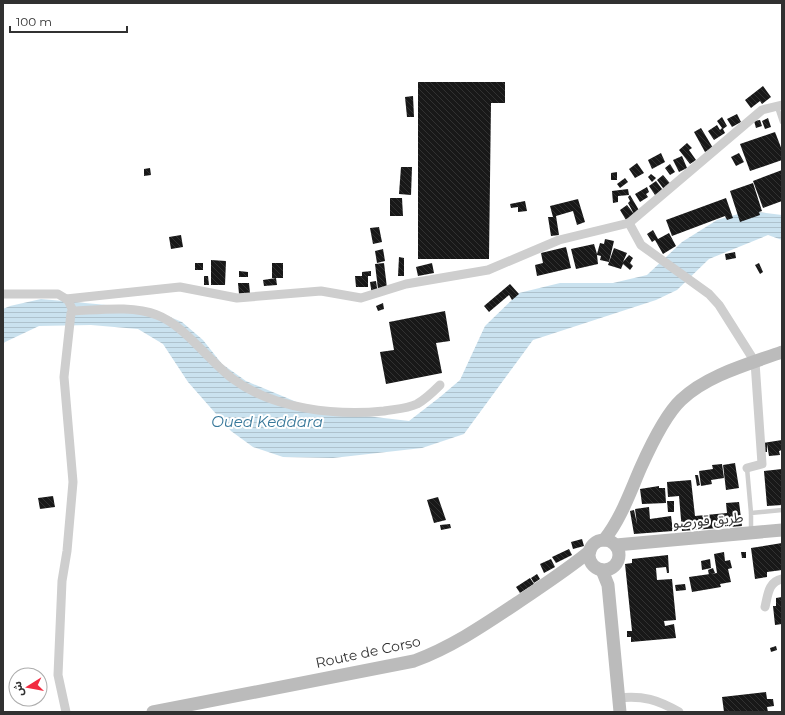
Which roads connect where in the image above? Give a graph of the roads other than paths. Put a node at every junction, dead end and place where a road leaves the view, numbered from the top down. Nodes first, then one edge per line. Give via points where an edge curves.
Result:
1 (779, 106) edge
2 (782, 122) edge
3 (629, 223) junction
4 (3, 294) edge
5 (66, 299) junction
6 (72, 312) junction
7 (782, 352) edge
8 (754, 362) junction
9 (440, 385) dead end
10 (747, 468) joint
11 (782, 510) edge
12 (751, 513) junction
13 (782, 530) edge
14 (751, 533) junction
15 (613, 546) junction
16 (590, 551) junction
17 (602, 568) junction
18 (568, 569) junction
19 (782, 579) edge
20 (765, 607) dead end
21 (618, 698) junction
22 (66, 712) edge
23 (153, 712) edge
24 (620, 712) edge
25 (679, 712) edge

1 - 2 lane
1 - 3 street via 762,110
3 - 5 street via 559,240 488,270 406,284 361,298 321,291 237,298 180,287
3 - 8 street via 641,245 709,294
4 - 5 street via 58,294
5 - 6 street
6 - 9 street via 136,310 158,315 172,323 223,371 245,387 269,398 295,405 352,413 403,408 423,401
6 - 22 street via 64,377 73,482 62,580 58,675
7 - 8 main road
8 - 10 street via 762,464
8 - 15 main road via 696,387 680,400 644,460 623,507 620,530
10 - 12 lane
11 - 12 lane
12 - 14 lane
13 - 14 main road, طريق قورصو
14 - 15 main road, طريق قورصو
15 - 16 main road, Route de Corso via 595,543
15 - 17 main road via 618,562
16 - 17 main road via 589,556
16 - 18 main road, Route de Corso
17 - 18 main road, Route de Corso via 584,565
17 - 21 main road via 608,585
18 - 23 main road, Route de Corso via 466,637 435,654 414,661
19 - 20 street via 770,585
21 - 24 main road
21 - 25 street via 636,696 664,703

